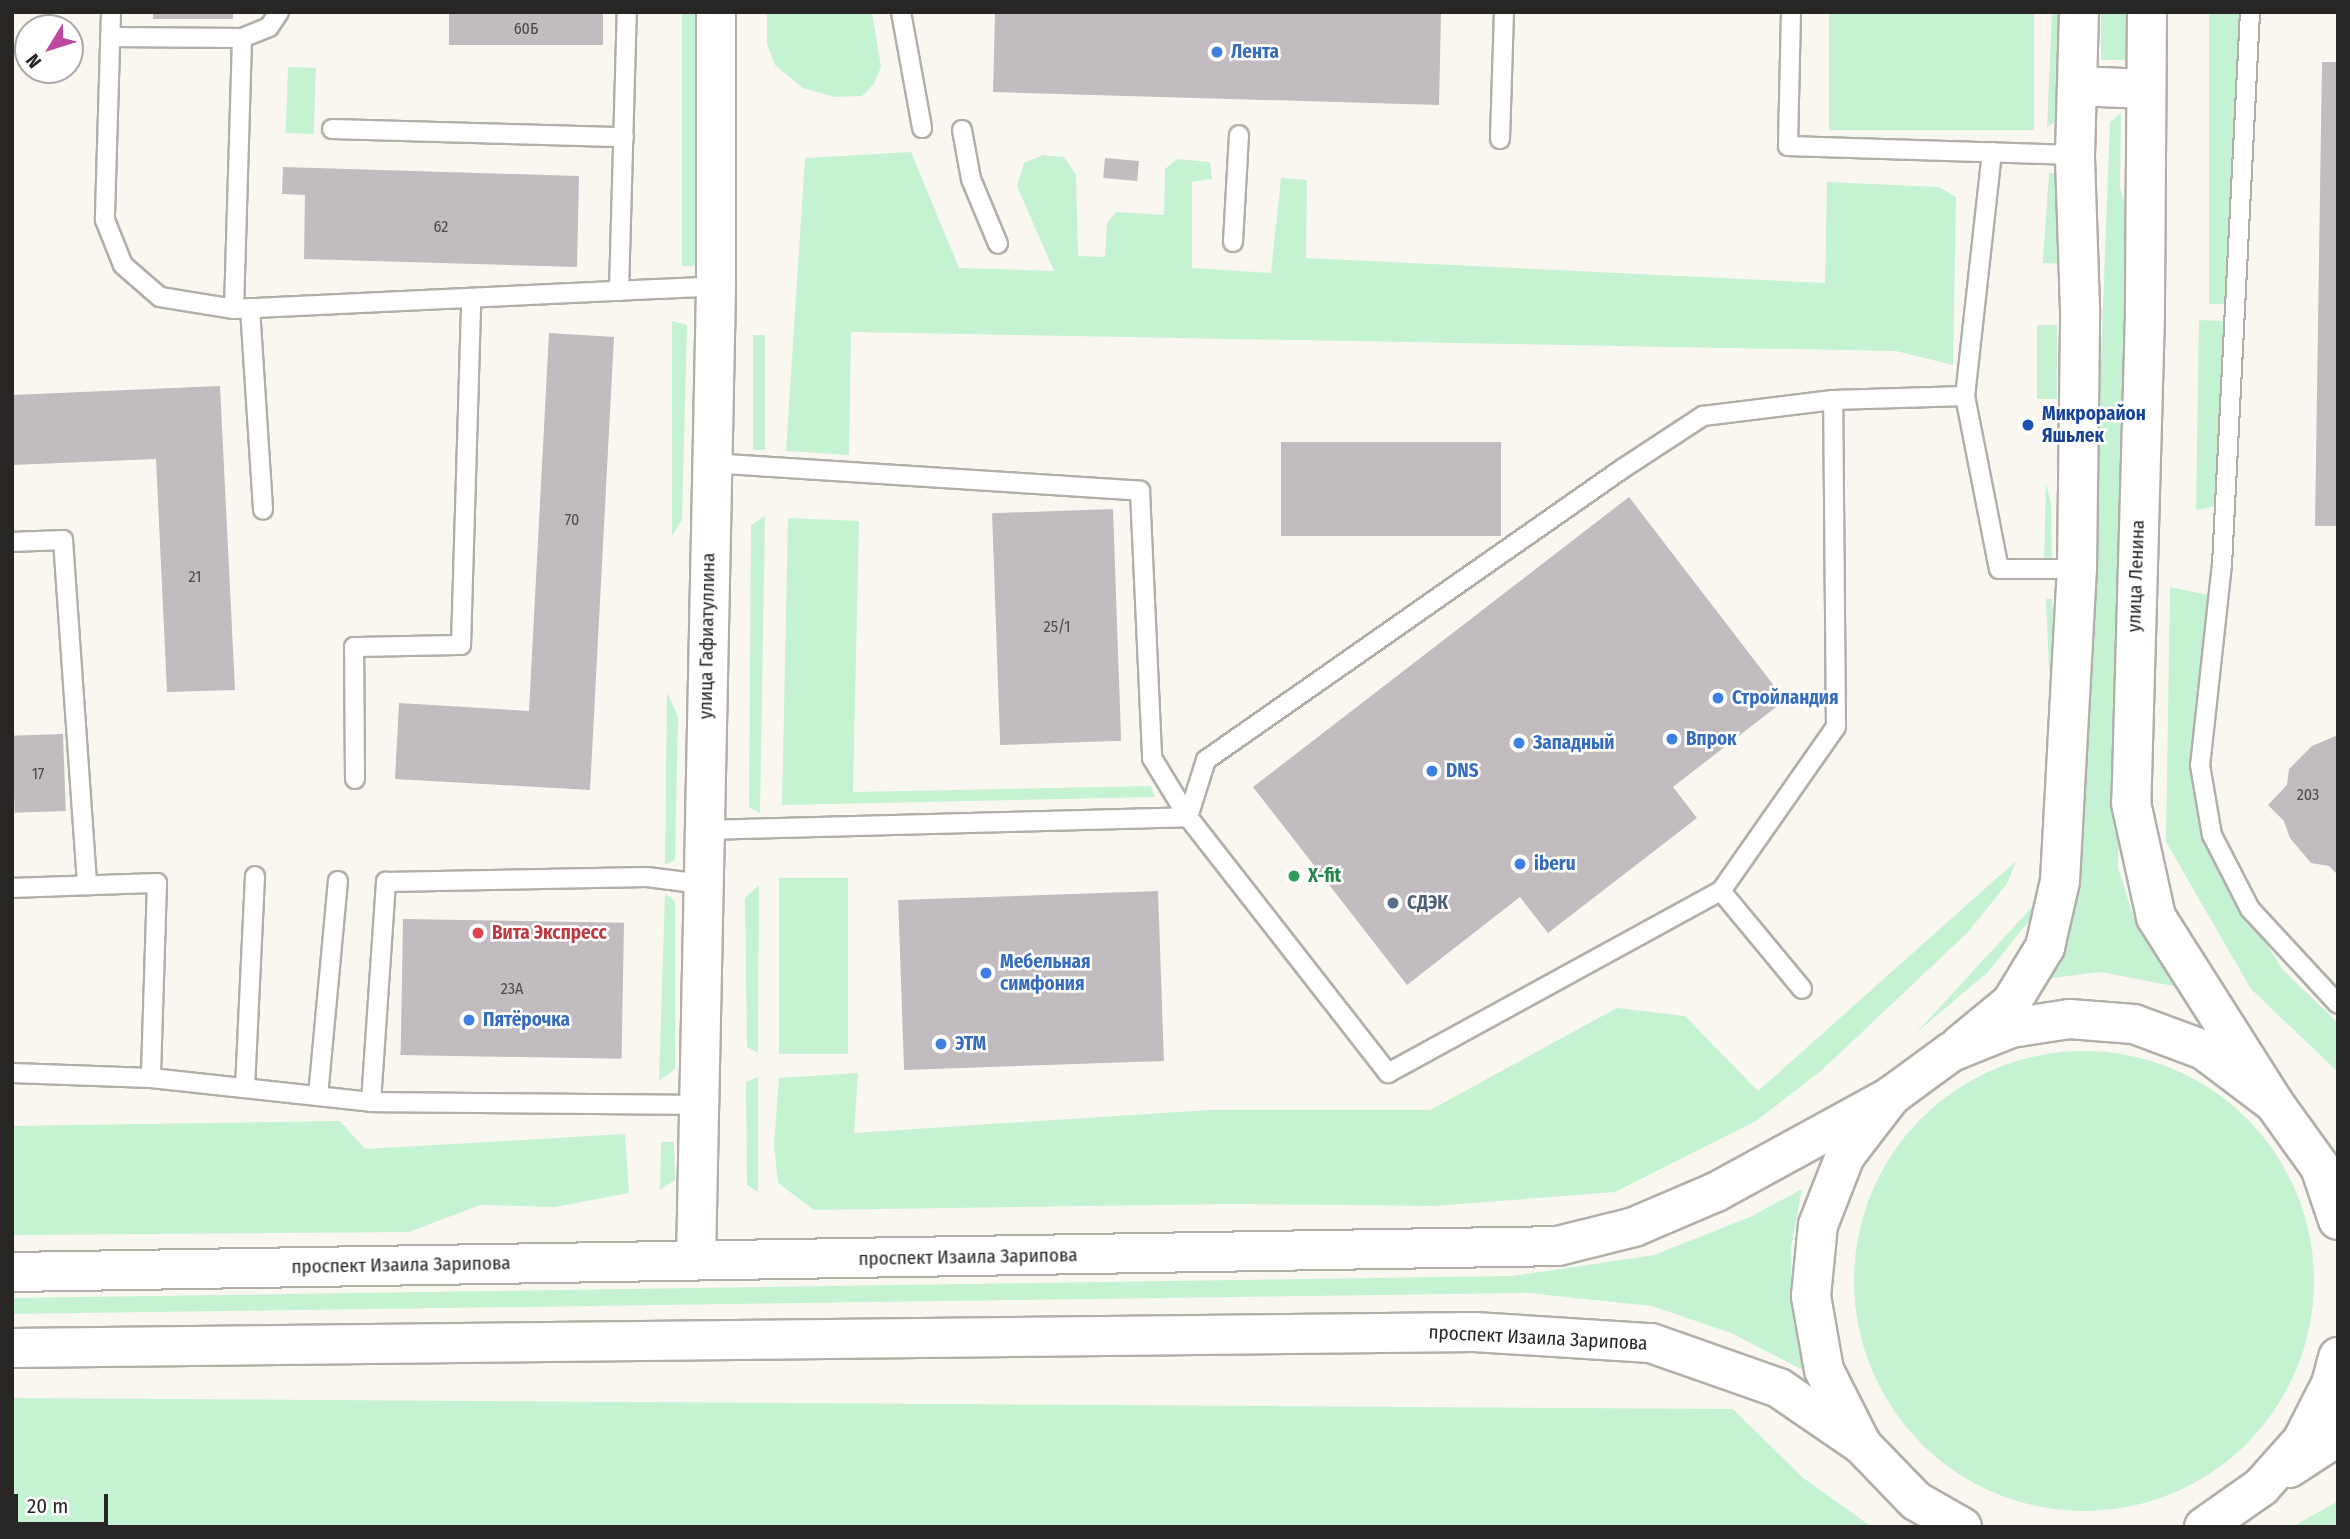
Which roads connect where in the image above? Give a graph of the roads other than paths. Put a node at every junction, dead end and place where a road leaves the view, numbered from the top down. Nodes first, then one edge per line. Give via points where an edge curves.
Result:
1 (111, 12) edge
2 (279, 12) edge
3 (627, 12) edge
4 (716, 12) edge
5 (901, 12) edge
6 (1504, 12) edge
7 (1791, 12) edge
8 (2079, 12) edge
9 (2147, 12) edge
10 (2250, 12) edge
11 (110, 37) junction
12 (242, 38) junction
13 (2077, 86) junction
14 (2146, 89) junction
15 (922, 128) dead end
16 (331, 129) dead end
17 (961, 130) dead end
18 (1239, 135) dead end
19 (624, 137) junction
20 (1500, 139) dead end
21 (1992, 152) junction
22 (2075, 155) junction
23 (1233, 242) dead end
24 (998, 244) dead end
25 (716, 286) junction
26 (620, 291) junction
27 (471, 298) junction
28 (242, 309) junction
29 (1965, 396) junction
30 (1833, 400) junction
31 (711, 463) junction
32 (263, 510) dead end
33 (12, 542) edge
34 (2077, 569) junction
35 (355, 779) dead end
36 (1188, 817) junction
37 (703, 830) junction
38 (255, 876) dead end
39 (338, 881) dead end
40 (702, 884) junction
41 (87, 885) junction
42 (12, 888) edge
43 (1721, 891) junction
44 (1802, 989) dead end
45 (2338, 1004) edge
46 (1951, 1052) junction
47 (12, 1073) edge
48 (151, 1078) junction
49 (245, 1088) junction
50 (318, 1096) junction
51 (1891, 1096) junction
52 (371, 1102) junction
53 (2274, 1103) junction
54 (700, 1105) junction
55 (2298, 1135) junction
56 (2338, 1156) edge
57 (2338, 1220) edge
58 (696, 1260) junction
59 (12, 1272) edge
60 (12, 1348) edge
61 (2338, 1357) edge
62 (2338, 1436) edge
63 (1862, 1445) junction
64 (2262, 1487) junction
65 (1962, 1527) edge
66 (2204, 1527) edge

1 - 11 lane
2 - 12 lane via 270,27
3 - 19 lane
4 - 25 main road, улица Гафиатуллина
5 - 15 lane
6 - 20 lane
7 - 21 lane via 1788,146
8 - 13 main road
9 - 14 main road, улица Ленина
10 - 45 lane via 2222,564 2200,765 2212,835 2250,909
11 - 12 lane
11 - 28 lane via 105,220 113,247 139,283 160,297
12 - 28 lane
13 - 14 main road
13 - 22 main road
14 - 53 main road, улица Ленина via 2145,314 2131,803 2156,917
16 - 19 lane
17 - 24 lane via 971,179
18 - 23 lane
19 - 26 lane
21 - 22 lane
21 - 29 lane
22 - 34 main road via 2080,309
25 - 26 lane
25 - 31 main road, улица Гафиатуллина
26 - 27 lane
27 - 28 lane
27 - 35 lane via 461,645 354,647
28 - 32 lane
29 - 30 lane
29 - 34 lane via 2000,569
30 - 36 lane via 1703,416 1622,468 1206,760
30 - 43 lane via 1836,727
31 - 36 lane via 1140,491 1152,758
31 - 37 main road, улица Гафиатуллина
33 - 41 lane via 63,540
34 - 46 main road via 2060,881 2045,947 2011,1003
36 - 37 lane
36 - 43 lane via 1388,1073
37 - 40 main road, улица Гафиатуллина
38 - 49 lane
39 - 50 lane
40 - 52 lane via 647,877 386,882
40 - 54 main road, улица Гафиатуллина
41 - 42 lane
41 - 48 lane via 157,883
43 - 44 lane
46 - 51 main road
46 - 53 main road via 2023,1026 2069,1019 2134,1024 2204,1050
47 - 48 lane
48 - 49 lane
49 - 50 lane
50 - 52 lane
51 - 58 main road, проспект Изаила Зарипова via 1716,1192 1634,1227 1558,1246
51 - 63 main road via 1845,1156 1818,1225 1811,1296 1824,1370
52 - 54 lane
53 - 55 main road
54 - 58 main road, улица Гафиатуллина
55 - 56 main road
55 - 57 main road via 2320,1167
58 - 59 main road, проспект Изаила Зарипова
60 - 63 main road, проспект Изаила Зарипова via 1474,1332 1651,1343 1779,1388
61 - 64 main road via 2331,1384 2302,1441
62 - 64 main road
63 - 65 main road via 1916,1501
64 - 66 main road

